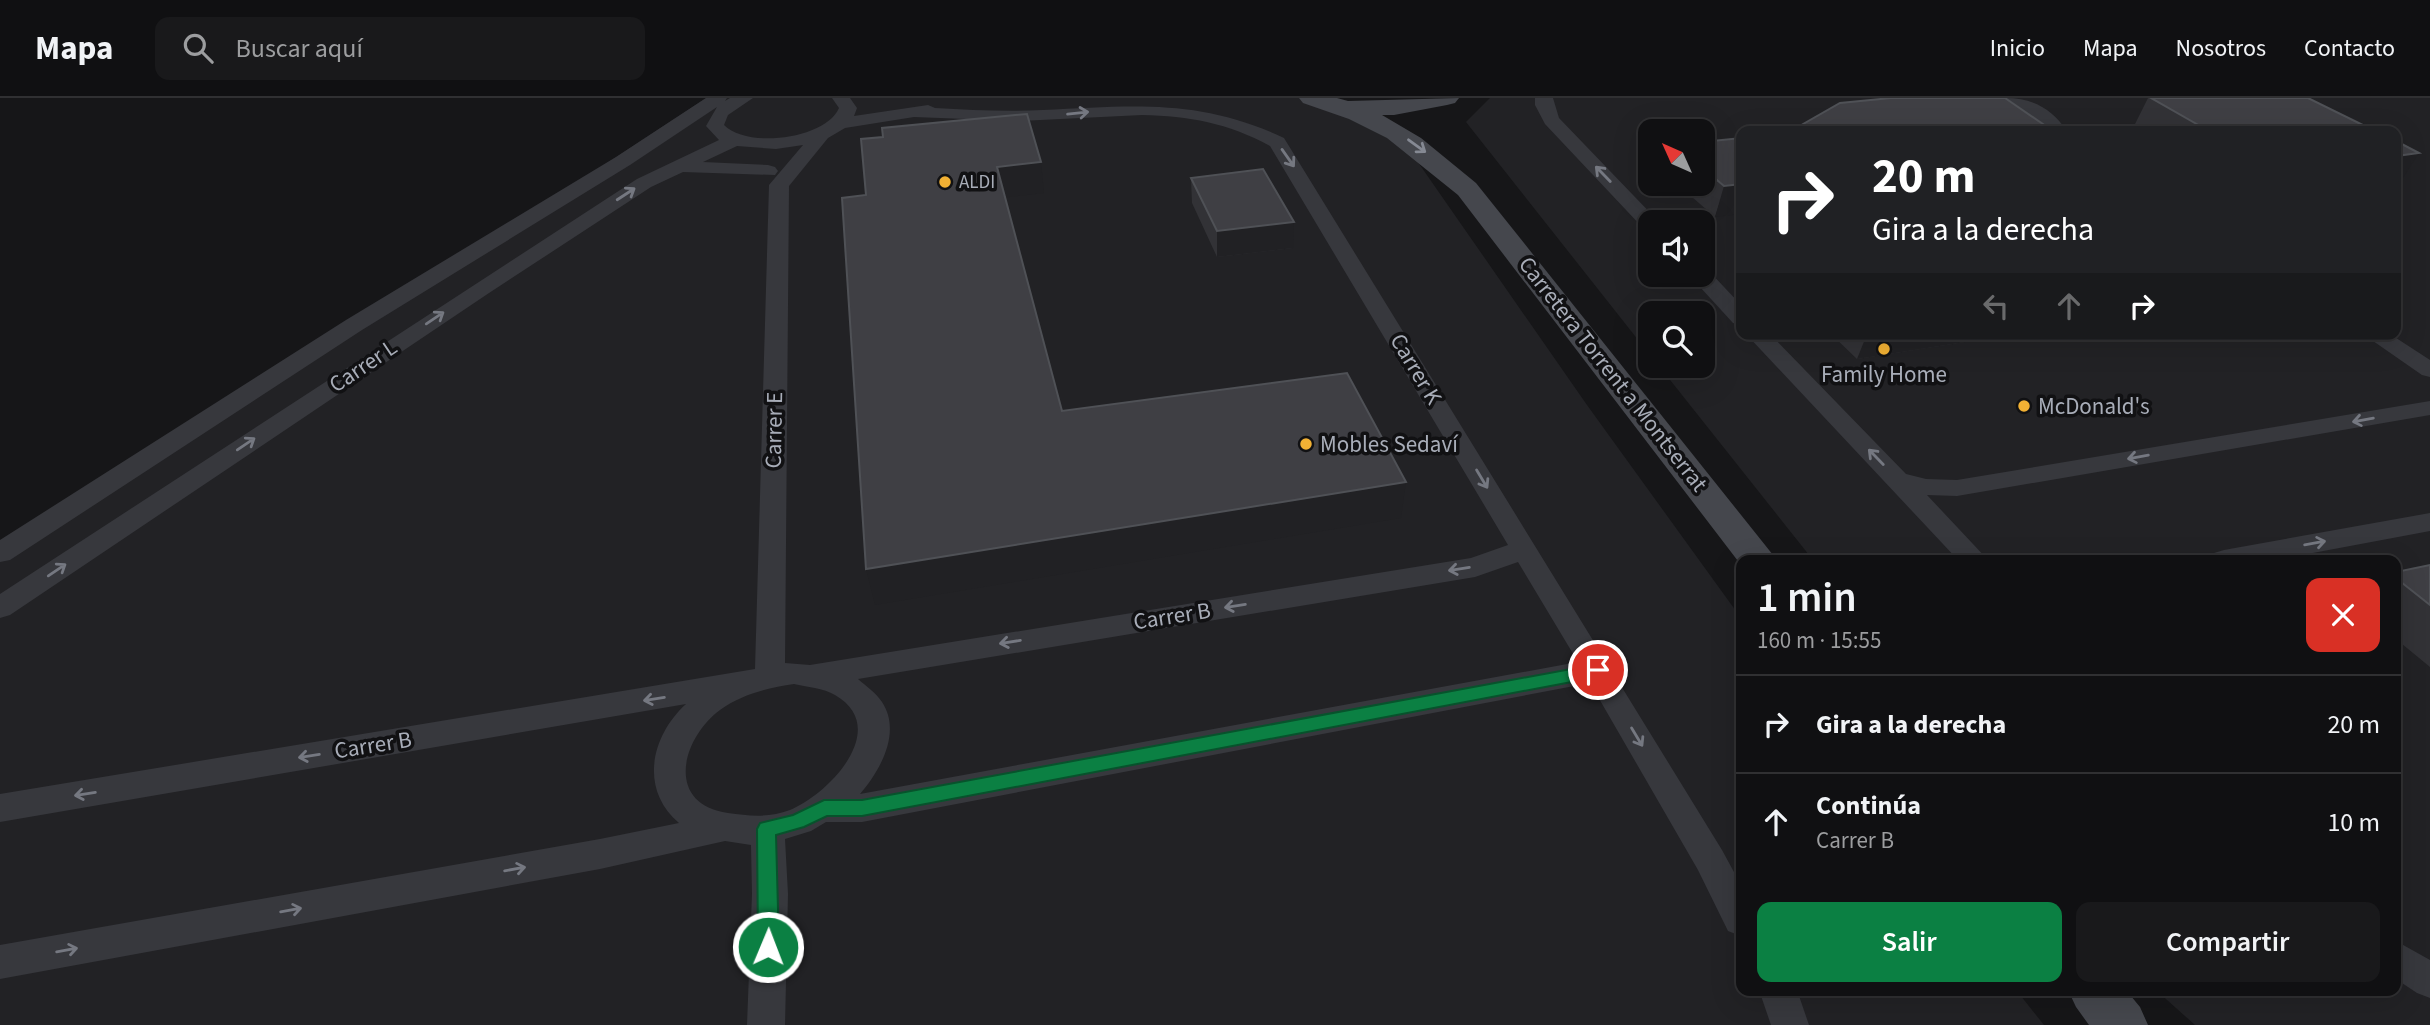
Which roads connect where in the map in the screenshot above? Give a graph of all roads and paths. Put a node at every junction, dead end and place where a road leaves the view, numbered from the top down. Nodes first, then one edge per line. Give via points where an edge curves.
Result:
1 (718, 98) edge
2 (744, 98) edge
3 (867, 98) edge
4 (1053, 98) edge
5 (1447, 98) edge
6 (1544, 98) edge
7 (842, 99) edge
8 (1323, 101) edge
9 (2007, 101) edge
10 (912, 112) junction
11 (841, 123) junction
12 (2041, 126) edge
13 (821, 135) junction
14 (740, 141) junction
15 (677, 167) junction
16 (773, 178) junction
17 (1467, 189) junction
18 (1638, 211) edge
19 (1711, 287) edge
20 (1736, 313) edge
21 (1763, 340) edge
22 (2383, 340) edge
23 (2430, 370) edge
24 (2430, 408) edge
25 (1898, 480) junction
26 (2430, 522) edge
27 (1524, 549) junction
28 (0, 553) edge
29 (1754, 555) edge
30 (1969, 555) edge
31 (2251, 555) edge
32 (0, 608) edge
33 (1598, 670) junction
34 (818, 674) junction
35 (758, 678) junction
36 (0, 808) edge
37 (824, 808) junction
38 (722, 828) junction
39 (767, 829) junction
40 (1736, 910) edge
41 (2401, 961) edge
42 (0, 962) edge
43 (2430, 981) edge
44 (1780, 996) edge
45 (2099, 996) edge
46 (766, 1025) edge
47 (1790, 1025) edge
48 (2121, 1025) edge

1 - 28 street
2 - 14 street via 726,107 715,126
3 - 7 street
4 - 10 street
5 - 8 main road via 1394,108
5 - 17 main road via 1438,118
18 -> 6 street via 1551,120
7 - 11 street via 848,114
8 -> 17 main road via 1386,125
9 - 12 street via 2029,122
10 - 11 street
10 -> 27 street, Carrer K via 1056,115 1134,106 1175,107 1218,112 1256,126 1277,142 1297,172
11 - 13 street
13 - 14 street via 789,143
13 - 16 street
14 - 15 street, Carrer L
14 - 16 street
15 - 16 street via 707,166
32 -> 15 street, Carrer L via 481,288 644,183
16 - 35 street, Carrer E
17 - 29 main road, Carretera Torrent a Montserrat
19 - 20 street
25 -> 21 street
22 - 23 street
24 -> 25 street via 1957,488
25 - 30 street
31 -> 26 street
27 - 33 street, Carrer K
27 -> 34 street, Carrer B via 1475,567
33 - 37 street via 862,808
33 -> 40 street, Carrer K
34 - 35 street
34 - 37 street via 843,682 862,697 873,716 876,739 867,764 850,787
35 -> 36 street, Carrer B
35 - 38 street via 718,695 695,713 678,735 669,758 669,781 678,802 697,818
37 - 39 street via 797,822
38 - 39 street
42 -> 38 street
39 - 46 street
41 - 43 street
44 - 47 street
45 - 48 main road

